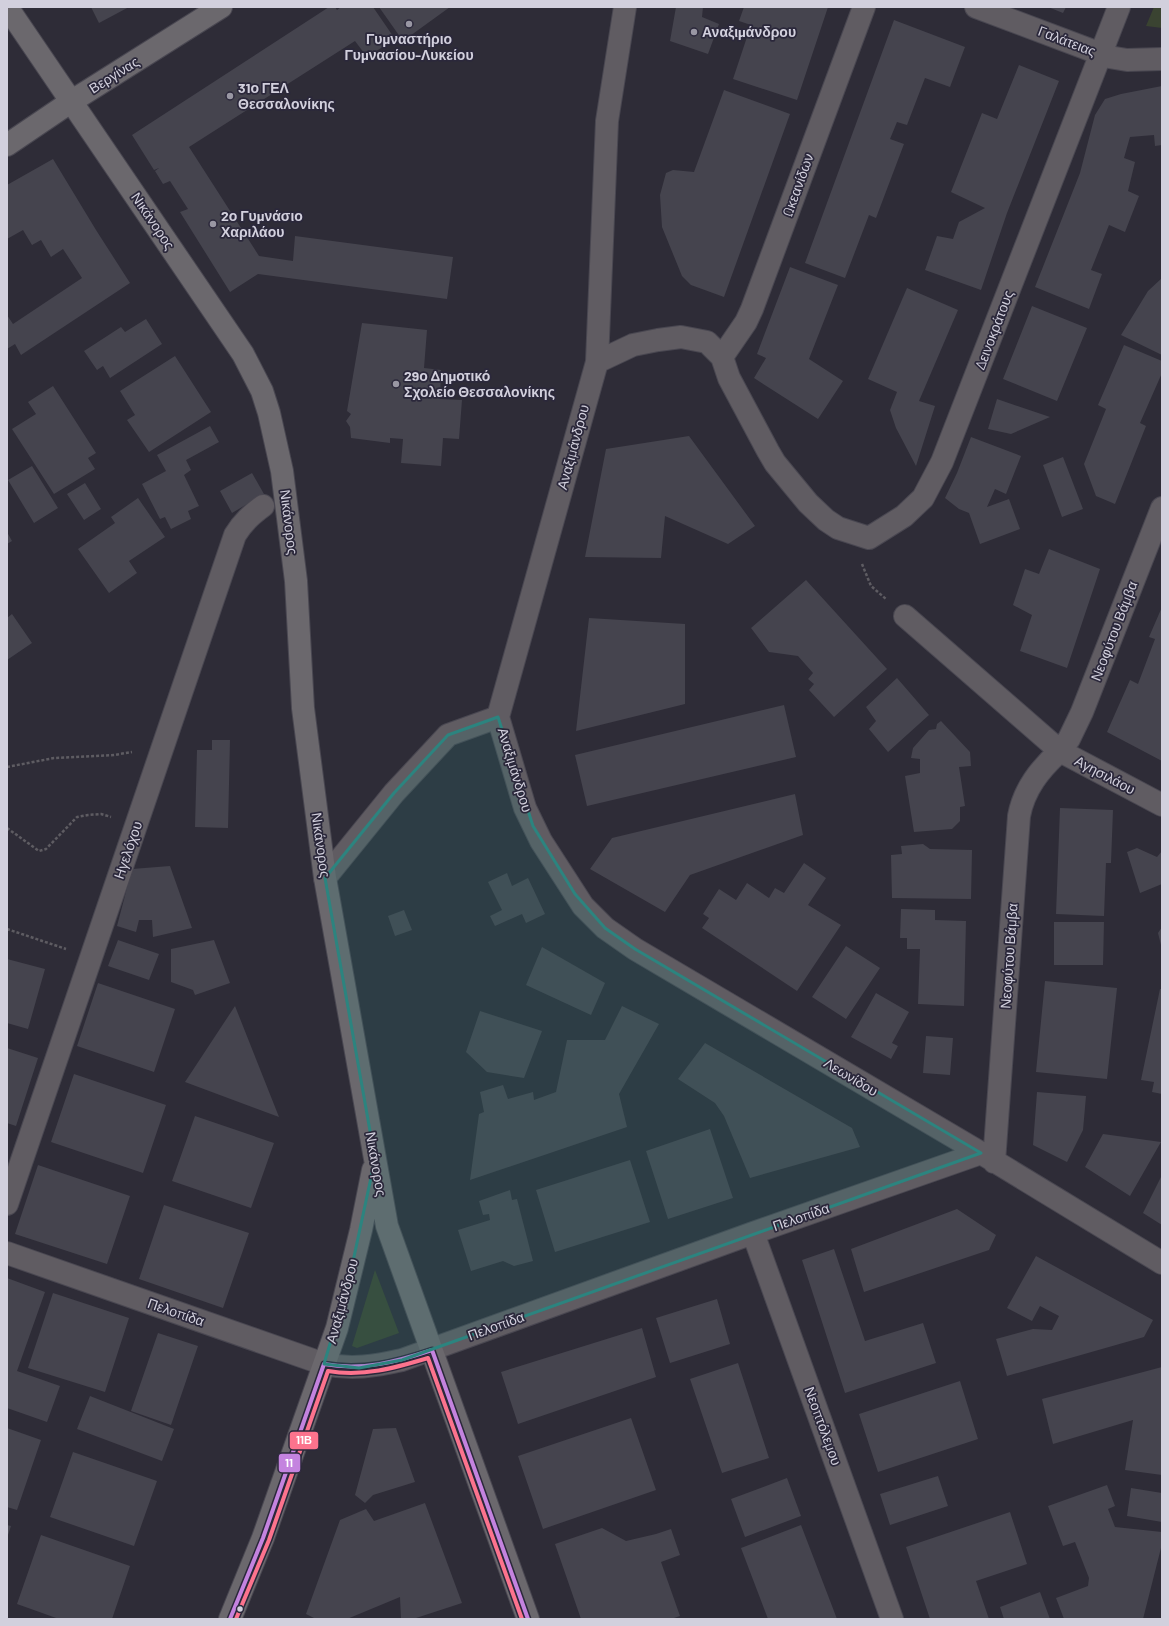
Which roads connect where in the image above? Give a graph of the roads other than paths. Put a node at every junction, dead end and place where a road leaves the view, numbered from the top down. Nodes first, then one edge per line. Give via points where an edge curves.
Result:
1 (7, 7) edge
2 (221, 7) edge
3 (625, 7) edge
4 (864, 7) edge
5 (976, 7) edge
6 (1119, 7) edge
7 (1102, 54) junction
8 (1162, 59) edge
9 (72, 101) junction
10 (7, 145) edge
11 (722, 357) junction
12 (597, 362) junction
13 (263, 506) dead end
14 (1162, 508) edge
15 (905, 616) road end
16 (498, 717) junction
17 (1055, 756) junction
18 (1162, 805) edge
19 (559, 869) joint
20 (325, 878) junction
21 (987, 1158) junction
22 (375, 1159) junction
23 (7, 1204) edge
24 (753, 1233) junction
25 (7, 1253) edge
26 (1162, 1263) edge
27 (432, 1350) junction
28 (324, 1364) junction
29 (230, 1619) edge
30 (528, 1619) edge
31 (892, 1619) edge

1 - 9 street, Νικάνορος
2 - 9 street, Βεργίνας
3 - 12 street, Αναξιμάνδρου via 607,121
4 - 11 street, Ωκεανίδων via 752,309
5 - 7 street, Γαλάτειας
6 - 7 street, Δεινοκράτους
7 - 8 street, Γαλάτειας via 1127,60
7 - 11 street, Δεινοκράτους via 942,462 923,498 904,516 869,538 838,528 826,520 808,503 775,463 729,378
9 - 10 street, Βεργίνας
9 - 20 street, Νικάνορος via 243,354 266,402 282,471 290,526 296,581 303,708
11 - 12 street via 707,342 681,337 633,345
12 - 16 street, Αναξιμάνδρου
13 - 23 street, Ηγελόχου via 249,516 235,535
14 - 17 street, Νεοφύτου Βάμβα via 1082,712 1069,739
15 - 17 street, Αγησιλάου
16 - 19 street, Αναξιμάνδρου via 525,808
16 - 20 street via 448,735 394,793
17 - 18 street, Αγησιλάου
17 - 21 street, Νεοφύτου Βάμβα via 1026,792 1020,816
19 - 21 street, Λεωνίδου via 593,917 635,950
20 - 22 street, Νικάνορος
21 - 24 street, Πελοπίδα
21 - 26 street, Λεωνίδου
22 - 27 street, Νικάνορος via 387,1226
22 - 28 street, Αναξιμάνδρου via 349,1280 337,1328
24 - 27 street, Πελοπίδα
24 - 31 street, Νεοπτόλεμου
25 - 28 street, Πελοπίδα
27 - 28 street, Πελοπίδα via 402,1360 367,1367
27 - 30 street, Νικάνορος
28 - 29 street, Αναξιμάνδρου via 263,1538

